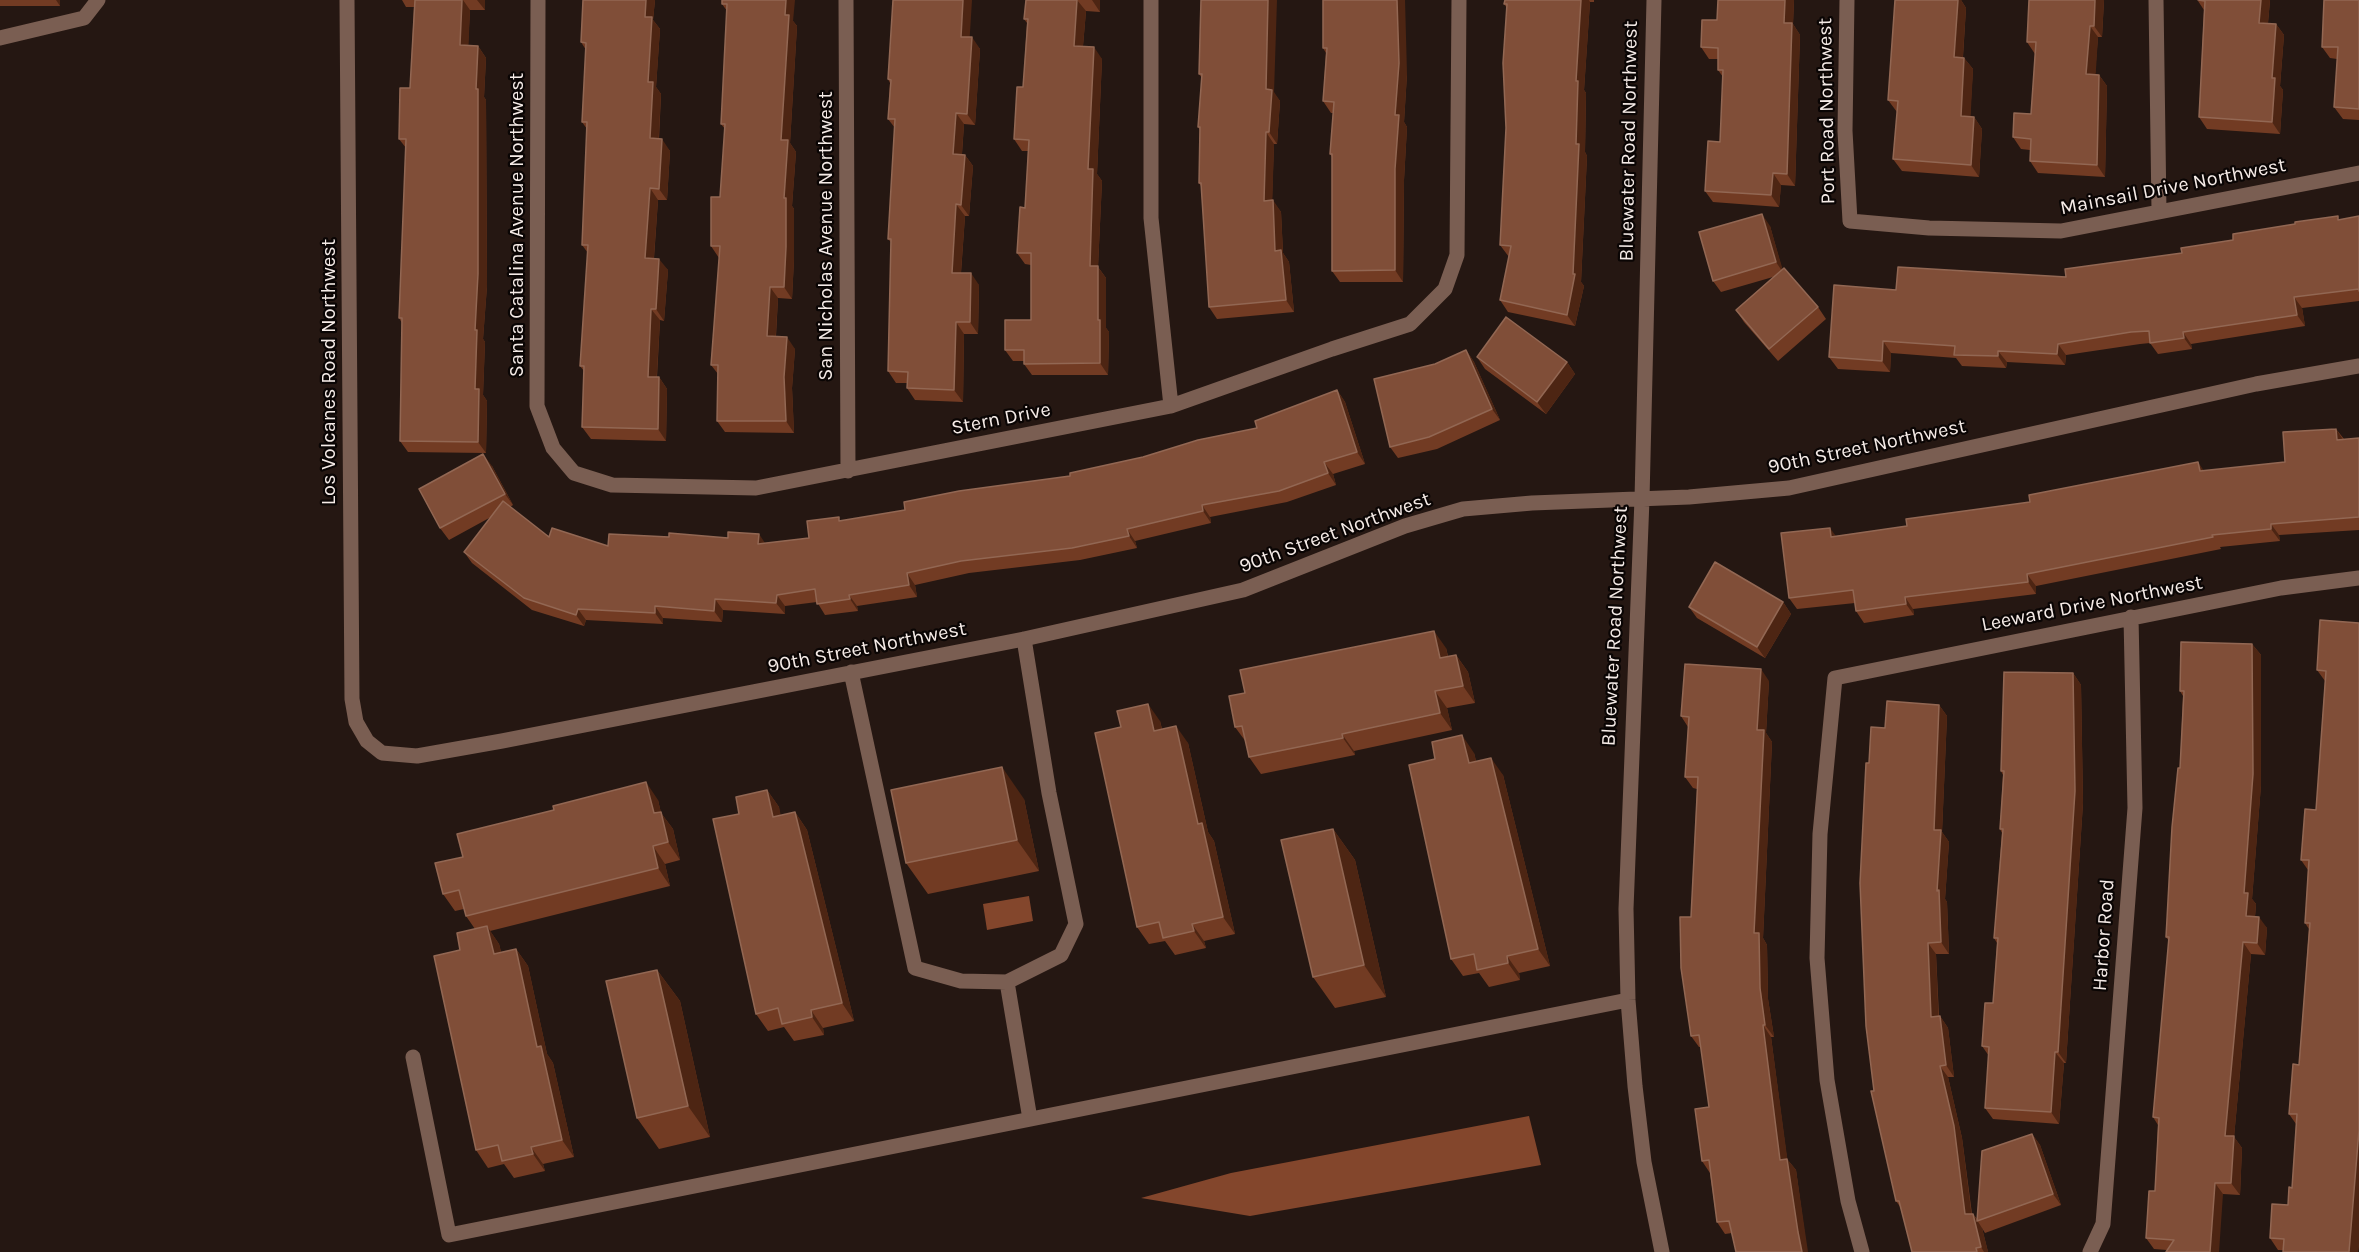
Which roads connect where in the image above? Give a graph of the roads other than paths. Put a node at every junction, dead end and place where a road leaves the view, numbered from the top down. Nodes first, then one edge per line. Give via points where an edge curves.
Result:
1 (98, 0) edge
2 (347, 0) edge
3 (538, 0) edge
4 (846, 0) edge
5 (1151, 0) edge
6 (1459, 0) edge
7 (1654, 0) edge
8 (1847, 0) edge
9 (2156, 0) edge
10 (0, 38) edge
11 (2359, 173) edge
12 (2159, 210) junction
13 (1850, 221) joint
14 (2359, 366) edge
15 (1171, 406) junction
16 (553, 448) joint
17 (848, 471) junction
18 (1642, 500) junction
19 (2359, 578) edge
20 (2130, 617) junction
21 (1024, 639) junction
22 (851, 672) junction
23 (368, 741) joint
24 (1007, 982) junction
25 (1628, 1000) junction
26 (413, 1057) dead end
27 (1030, 1119) junction
28 (1662, 1252) edge
29 (1862, 1252) edge
30 (2090, 1252) edge

1 - 10 street via 84,18
2 - 23 street, Los Volcanes Road Northwest via 352,699 356,722
3 - 16 street, Santa Catalina Avenue Northwest via 537,406
4 - 17 street, San Nicholas Avenue Northwest
5 - 15 street via 1151,218
6 - 15 street, Stern Drive via 1457,255 1445,289 1410,324
7 - 18 street, Bluewater Road Northwest
8 - 13 street, Port Road Northwest via 1845,131
9 - 12 street
11 - 12 street, Mainsail Drive Northwest
12 - 13 street, Mainsail Drive Northwest via 2061,231 1929,228
14 - 18 street, 90th Street Northwest via 2256,384 1789,488
15 - 17 street, Stern Drive
16 - 17 street, Stern Drive via 574,473 612,485 756,488
18 - 21 street, 90th Street Northwest via 1463,509 1405,526 1243,590
18 - 25 street, Bluewater Road Northwest via 1628,812
19 - 20 street, Leeward Drive Northwest via 2281,588
20 - 29 street, Leeward Drive Northwest via 1835,678 1820,834 1817,958 1827,1080 1848,1201
20 - 30 street, Harbor Road via 2135,808 2103,1224
21 - 22 street, 90th Street Northwest
21 - 24 street via 1049,793 1076,924 1061,955
22 - 23 street, 90th Street Northwest via 417,756 382,753
22 - 24 street via 915,968 961,981
24 - 27 street
25 - 27 street
25 - 28 street, Bluewater Road Northwest via 1644,1162
26 - 27 street via 449,1236

